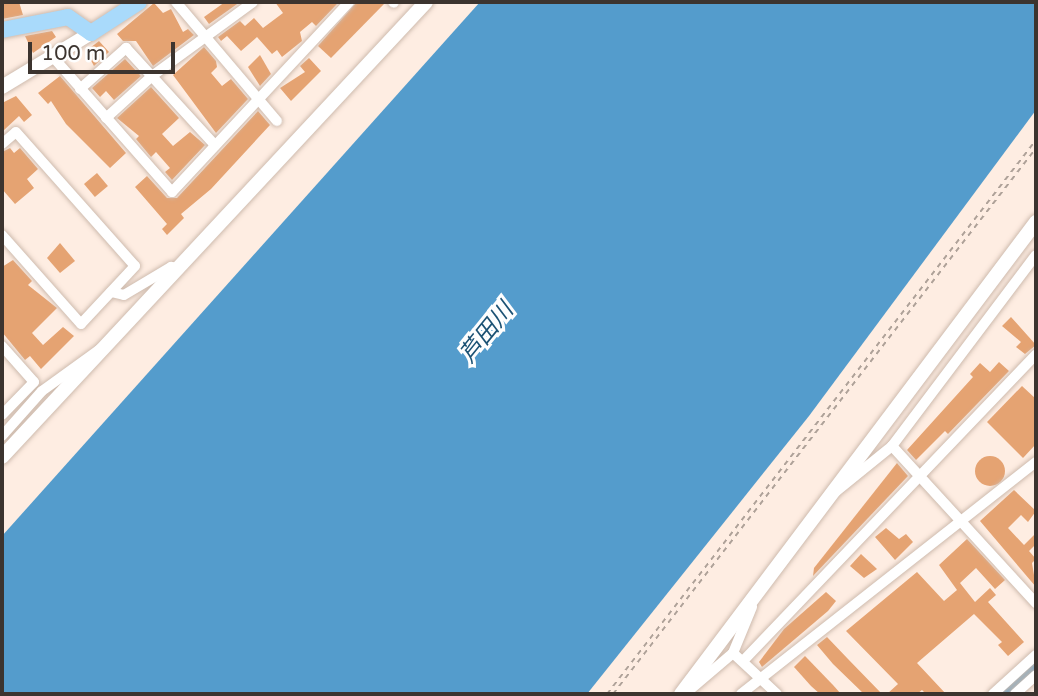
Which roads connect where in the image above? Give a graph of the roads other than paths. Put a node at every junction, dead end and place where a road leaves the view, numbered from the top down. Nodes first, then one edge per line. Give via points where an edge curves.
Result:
1 (139, 2) edge
2 (176, 2) edge
3 (253, 2) edge
4 (349, 2) edge
5 (426, 2) edge
6 (2, 30) edge
7 (92, 33) junction
8 (206, 37) junction
9 (53, 57) junction
10 (152, 76) junction
11 (2, 87) edge
12 (80, 89) junction
13 (259, 100) junction
14 (106, 118) junction
15 (277, 121) dead end
16 (2, 144) edge
17 (215, 145) junction
18 (1036, 222) edge
19 (2, 234) edge
20 (1036, 255) edge
21 (178, 268) junction
22 (111, 292) junction
23 (2, 346) edge
24 (105, 346) junction
25 (1036, 354) edge
26 (6, 360) edge
27 (38, 386) junction
28 (2, 415) edge
29 (2, 436) edge
30 (892, 446) junction
31 (2, 457) edge
32 (1036, 462) edge
33 (920, 475) junction
34 (831, 494) junction
35 (963, 520) junction
36 (755, 592) junction
37 (1036, 603) edge
38 (1036, 655) edge
39 (738, 657) junction
40 (1036, 675) edge
41 (761, 678) junction
42 (683, 694) edge
43 (741, 694) edge
44 (777, 694) edge
45 (993, 694) edge
46 (1015, 694) edge

1 - 7 main road
2 - 8 street
3 - 8 street
4 - 13 street
5 - 21 street
6 - 7 main road via 68,17
7 - 9 street
8 - 10 street
8 - 13 street
9 - 11 street
9 - 12 street
10 - 12 street via 126,48
10 - 14 street
10 - 17 street
12 - 14 street
13 - 15 street
13 - 17 street
14 - 17 street via 172,192
16 - 22 street via 16,132 135,266
18 - 34 street
19 - 22 street via 81,324
20 - 30 street
21 - 22 street via 171,267 124,295
21 - 24 street
23 - 26 street
24 - 27 street
24 - 31 street
25 - 33 street
26 - 27 street
27 - 28 street
27 - 29 street
30 - 33 street
30 - 34 street via 842,491
32 - 35 street
33 - 35 street
33 - 39 street
34 - 36 street
35 - 37 street
35 - 41 street
36 - 39 street
36 - 42 street
38 - 45 street
39 - 41 street
39 - 42 street
40 - 46 street
41 - 43 street
41 - 44 street

